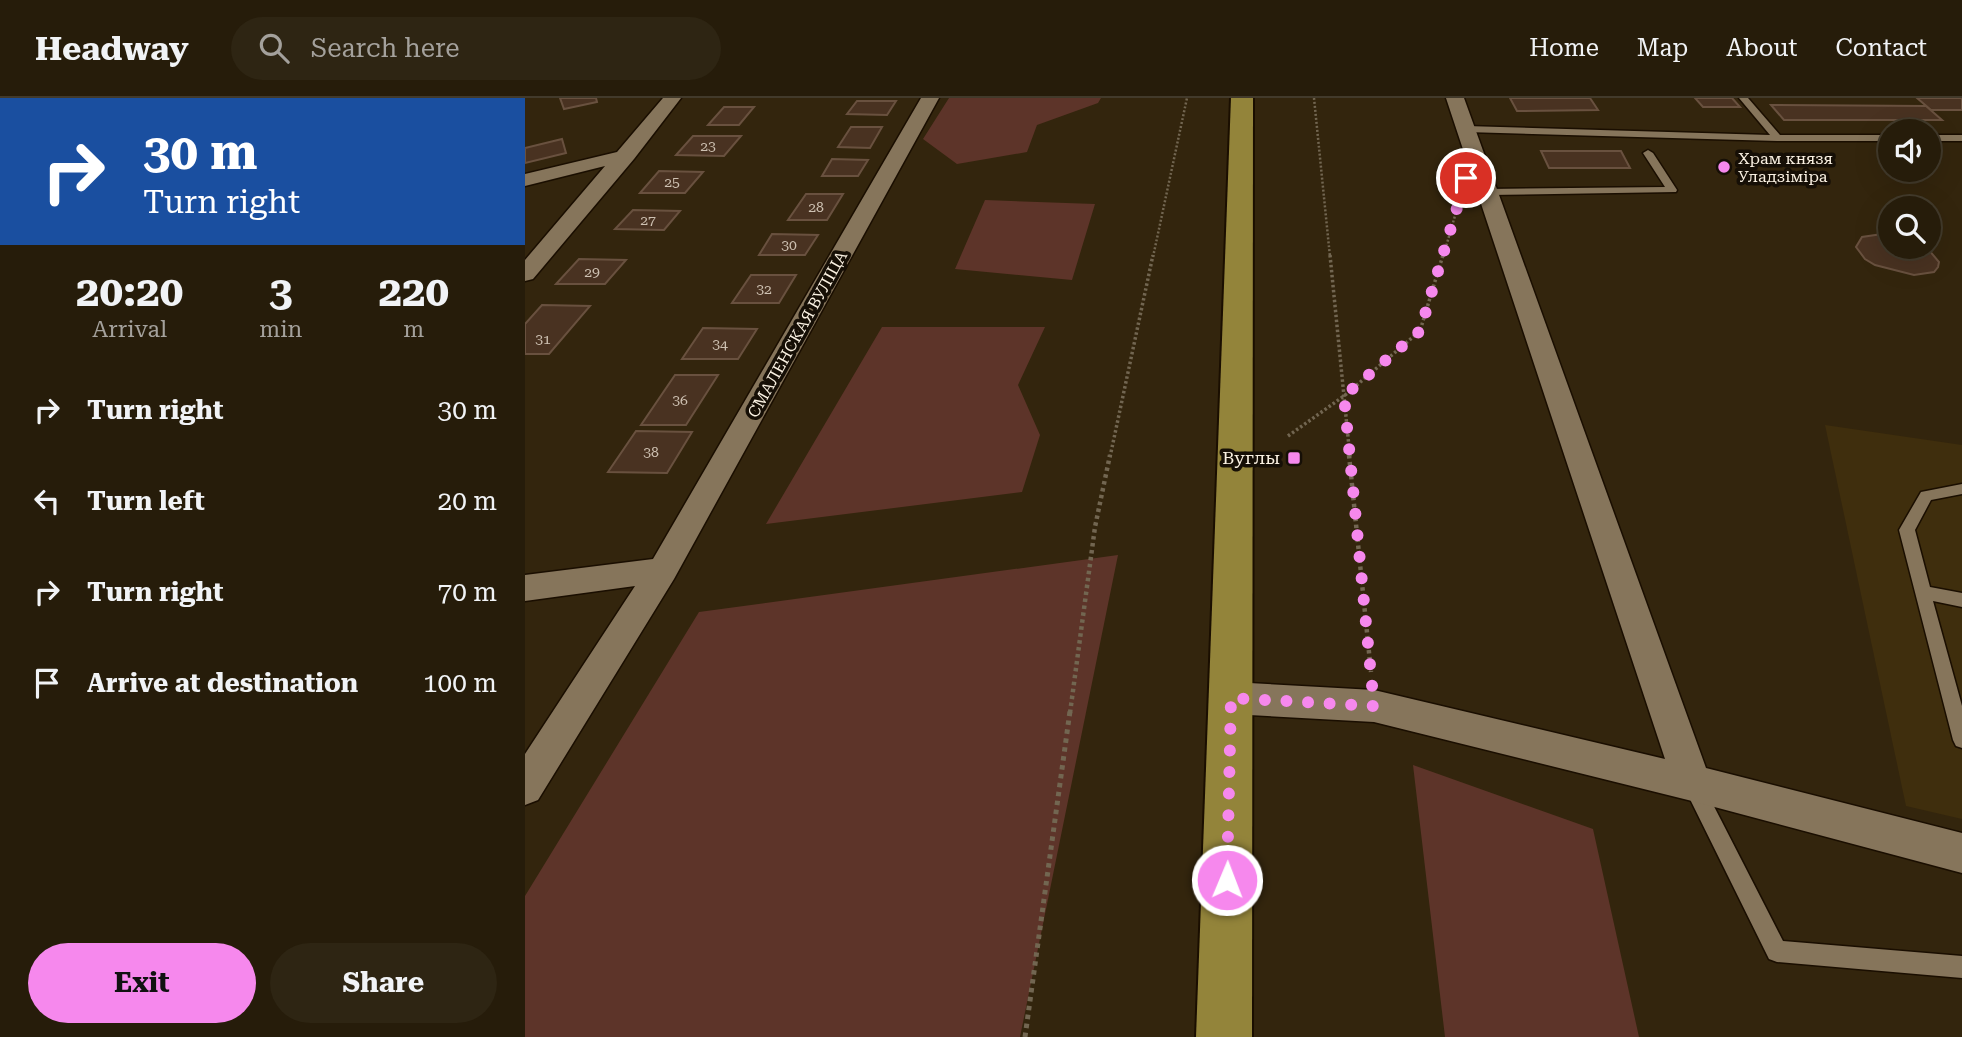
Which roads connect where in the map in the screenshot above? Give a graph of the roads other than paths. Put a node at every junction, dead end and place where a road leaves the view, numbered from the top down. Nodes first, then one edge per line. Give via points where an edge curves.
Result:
1 (672, 98) edge
2 (930, 98) edge
3 (1242, 98) edge
4 (1455, 98) edge
5 (1743, 98) edge
6 (1777, 138) junction
7 (1878, 138) edge
8 (1941, 138) edge
9 (1962, 138) edge
10 (1470, 141) junction
11 (1648, 153) dead end
12 (627, 155) junction
13 (525, 180) edge
14 (1487, 192) junction
15 (525, 274) edge
16 (1962, 489) edge
17 (658, 579) junction
18 (525, 588) edge
19 (1923, 592) junction
20 (1962, 600) edge
21 (1231, 698) junction
22 (1962, 740) edge
23 (1692, 783) junction
24 (525, 787) edge
25 (1962, 853) edge
26 (1962, 967) edge
27 (1224, 1037) edge

1 - 12 street
2 - 17 street, СМАЛЕНСКАЯ ВУЛІЦА
3 - 21 main road
4 - 10 street
5 - 6 lane
6 - 7 lane
6 - 10 lane
8 - 9 lane
10 - 14 street
11 - 14 lane via 1672,190
12 - 13 street
12 - 15 street
14 - 23 street
16 - 19 lane via 1926,496 1907,530
17 - 18 street
17 - 24 street, СМАЛЕНСКАЯ ВУЛІЦА
19 - 20 lane
19 - 22 lane
21 - 23 street via 1374,706
21 - 27 main road
23 - 25 street
23 - 26 lane via 1777,951

